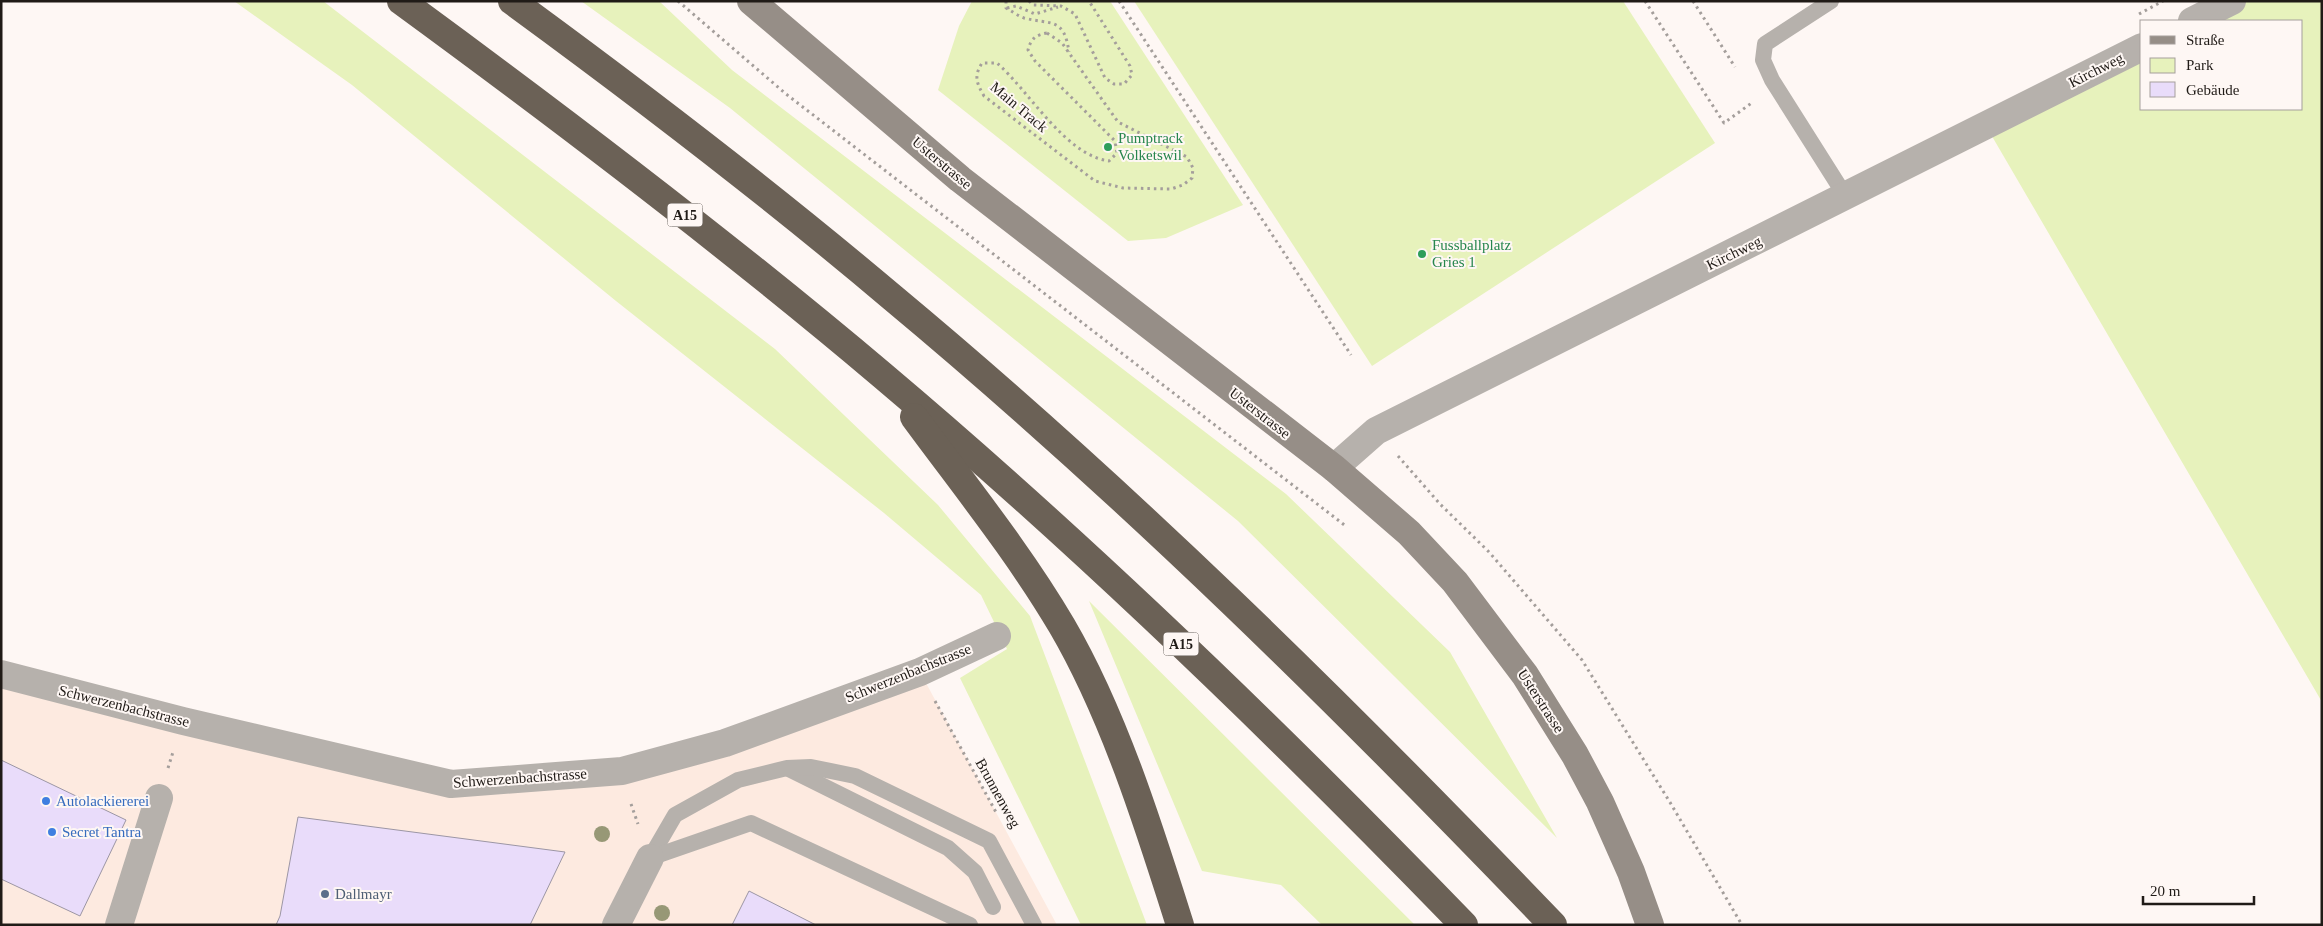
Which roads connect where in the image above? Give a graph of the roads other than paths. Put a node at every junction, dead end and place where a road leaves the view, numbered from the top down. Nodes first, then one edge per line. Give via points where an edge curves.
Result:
1 (401, 1) edge
2 (512, 1) edge
3 (751, 1) edge
4 (1831, 1) edge
5 (2232, 1) edge
6 (2194, 20) edge
7 (2140, 48) edge
8 (1846, 197) junction
9 (885, 376) junction
10 (1334, 468) junction
11 (997, 636) dead end
12 (1, 674) edge
13 (787, 768) junction
14 (159, 798) road end
15 (650, 858) junction
16 (993, 907) dead end
17 (119, 925) edge
18 (616, 925) edge
19 (970, 925) edge
20 (1034, 925) edge
21 (1180, 925) edge
22 (1464, 925) edge
23 (1553, 925) edge
24 (1650, 925) edge

1 - 9 highway, A15 via 597,146
2 - 23 highway via 774,199 1018,406 1128,504 1327,693
3 - 10 main road, Usterstrasse via 960,179
4 - 8 lane via 1765,44 1763,60 1772,80
5 - 6 street
7 - 8 street, Kirchweg
8 - 10 street, Kirchweg via 1376,431
9 - 21 highway via 1038,588 1079,658 1114,735
9 - 22 highway, A15 via 1090,557 1235,695
10 - 24 main road, Usterstrasse via 1409,533 1455,582 1525,675 1600,802
11 - 12 street, Schwerzenbachstrasse via 920,672 726,744 622,771 451,784
13 - 15 lane via 738,780 675,815
13 - 16 lane via 948,848 975,872
13 - 20 lane via 810,767 855,776 989,842
14 - 17 street
15 - 18 street
15 - 19 lane via 751,824

